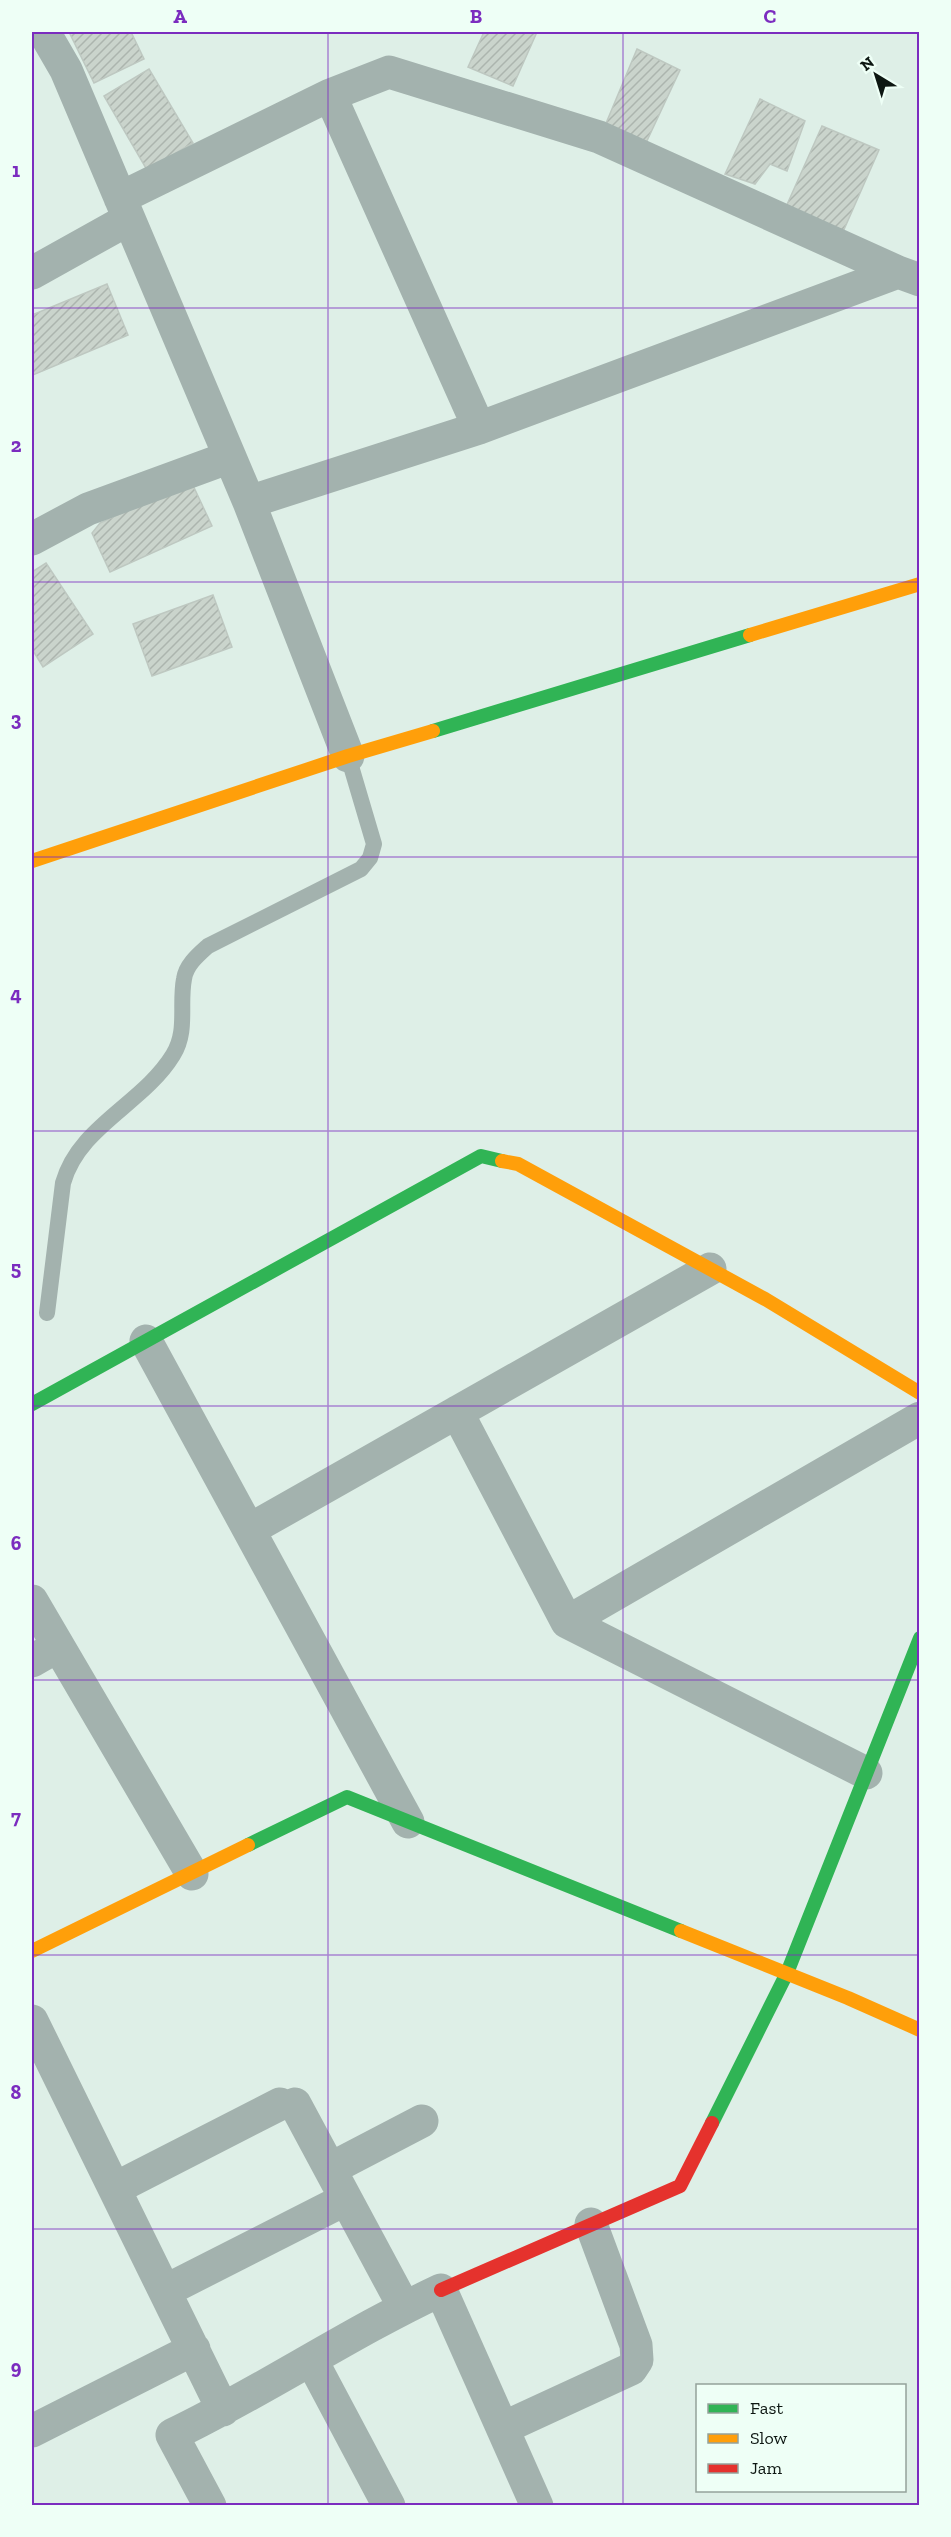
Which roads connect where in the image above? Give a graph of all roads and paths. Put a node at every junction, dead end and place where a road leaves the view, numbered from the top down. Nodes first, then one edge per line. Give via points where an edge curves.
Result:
1 (44, 32) edge
2 (330, 95) junction
3 (125, 208) junction
4 (32, 273) edge
5 (909, 276) edge
6 (479, 428) junction
7 (230, 458) junction
8 (249, 502) junction
9 (32, 539) edge
10 (920, 584) edge
11 (348, 756) junction
12 (32, 861) edge
13 (710, 1269) junction
14 (46, 1313) dead end
15 (146, 1341) junction
16 (920, 1393) edge
17 (32, 1404) edge
18 (457, 1412) junction
19 (920, 1418) edge
20 (249, 1530) junction
21 (32, 1601) edge
22 (567, 1622) junction
23 (920, 1638) edge
24 (45, 1654) edge
25 (866, 1773) junction
26 (408, 1822) junction
27 (192, 1874) junction
28 (32, 1951) edge
29 (787, 1973) junction
30 (32, 2020) edge
31 (920, 2030) edge
32 (422, 2121) dead end
33 (330, 2169) junction
34 (116, 2188) junction
35 (346, 2199) junction
36 (591, 2224) junction
37 (441, 2290) junction
38 (165, 2291) junction
39 (404, 2307) junction
40 (194, 2349) junction
41 (312, 2361) junction
42 (223, 2410) junction
43 (503, 2428) junction
44 (32, 2432) edge
45 (210, 2505) edge
46 (389, 2505) edge
47 (537, 2505) edge

1 - 3 street via 66,70
2 - 3 street
2 - 5 street via 389,72 588,133
2 - 6 street
3 - 4 street
3 - 7 street
5 - 6 street
6 - 8 street
7 - 8 street
7 - 9 street via 88,509
8 - 11 street
10 - 11 street
11 - 12 street
11 - 14 lane via 374,844 370,858 361,870 208,946 192,962 184,978 183,1030 173,1054 159,1073 81,1146 69,1164 63,1183
13 - 15 street via 518,1164 481,1156
13 - 16 street
13 - 18 street
15 - 17 street
15 - 20 street
18 - 20 street
18 - 22 street
19 - 22 street
20 - 26 street
21 - 24 street
22 - 25 street
23 - 25 street
24 - 27 street
25 - 29 street
26 - 27 street via 347,1797
26 - 29 street
27 - 28 street
29 - 31 street
29 - 36 street via 680,2186
30 - 34 street
32 - 33 street
33 - 34 street via 287,2104
33 - 35 street
34 - 38 street
35 - 38 street
35 - 39 street
36 - 37 street
36 - 43 street via 636,2345 637,2360 631,2369
37 - 39 street
37 - 43 street
38 - 40 street
39 - 41 street
40 - 42 street
40 - 44 street
41 - 42 street
41 - 46 street
42 - 45 street via 172,2434
43 - 47 street

